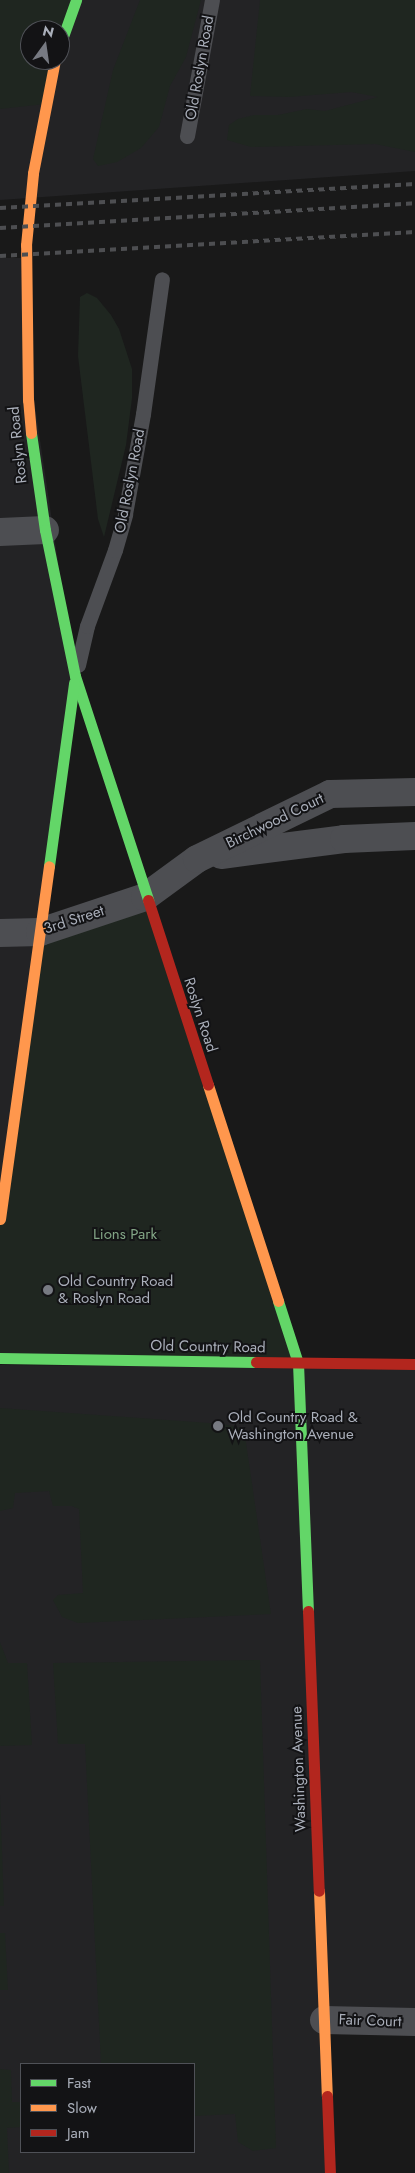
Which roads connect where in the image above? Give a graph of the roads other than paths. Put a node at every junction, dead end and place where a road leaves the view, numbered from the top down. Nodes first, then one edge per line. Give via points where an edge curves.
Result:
1 (76, 0) edge
2 (212, 0) edge
3 (69, 20) edge
4 (53, 70) edge
5 (187, 136) dead end
6 (162, 279) dead end
7 (45, 530) junction
8 (0, 532) edge
9 (75, 676) junction
10 (415, 792) edge
11 (415, 836) edge
12 (197, 858) junction
13 (145, 897) junction
14 (40, 932) junction
15 (0, 933) edge
16 (0, 1219) edge
17 (0, 1358) edge
18 (298, 1363) junction
19 (415, 1364) edge
20 (324, 2020) junction
21 (415, 2022) edge
22 (330, 2173) edge

1 - 3 main road
2 - 5 lane, Old Roslyn Road
4 - 7 main road, Roslyn Road via 33,173 26,273 28,400
6 - 9 lane, Old Roslyn Road via 125,514 87,626
7 - 8 street
7 - 9 main road, Roslyn Road
9 - 13 main road, Roslyn Road
9 - 14 main road, Roslyn Road
10 - 12 street, Birchwood Court via 330,794
11 - 12 street, Birchwood Court via 344,839
12 - 13 street, Birchwood Court
13 - 14 street, 3rd Street
13 - 18 main road, Roslyn Road
14 - 15 street, 3rd Street
14 - 16 main road, Roslyn Road
17 - 18 main road, Old Country Road
18 - 19 main road, Old Country Road
18 - 20 main road, Washington Avenue
20 - 21 street, Fair Court
20 - 22 main road, Washington Avenue

